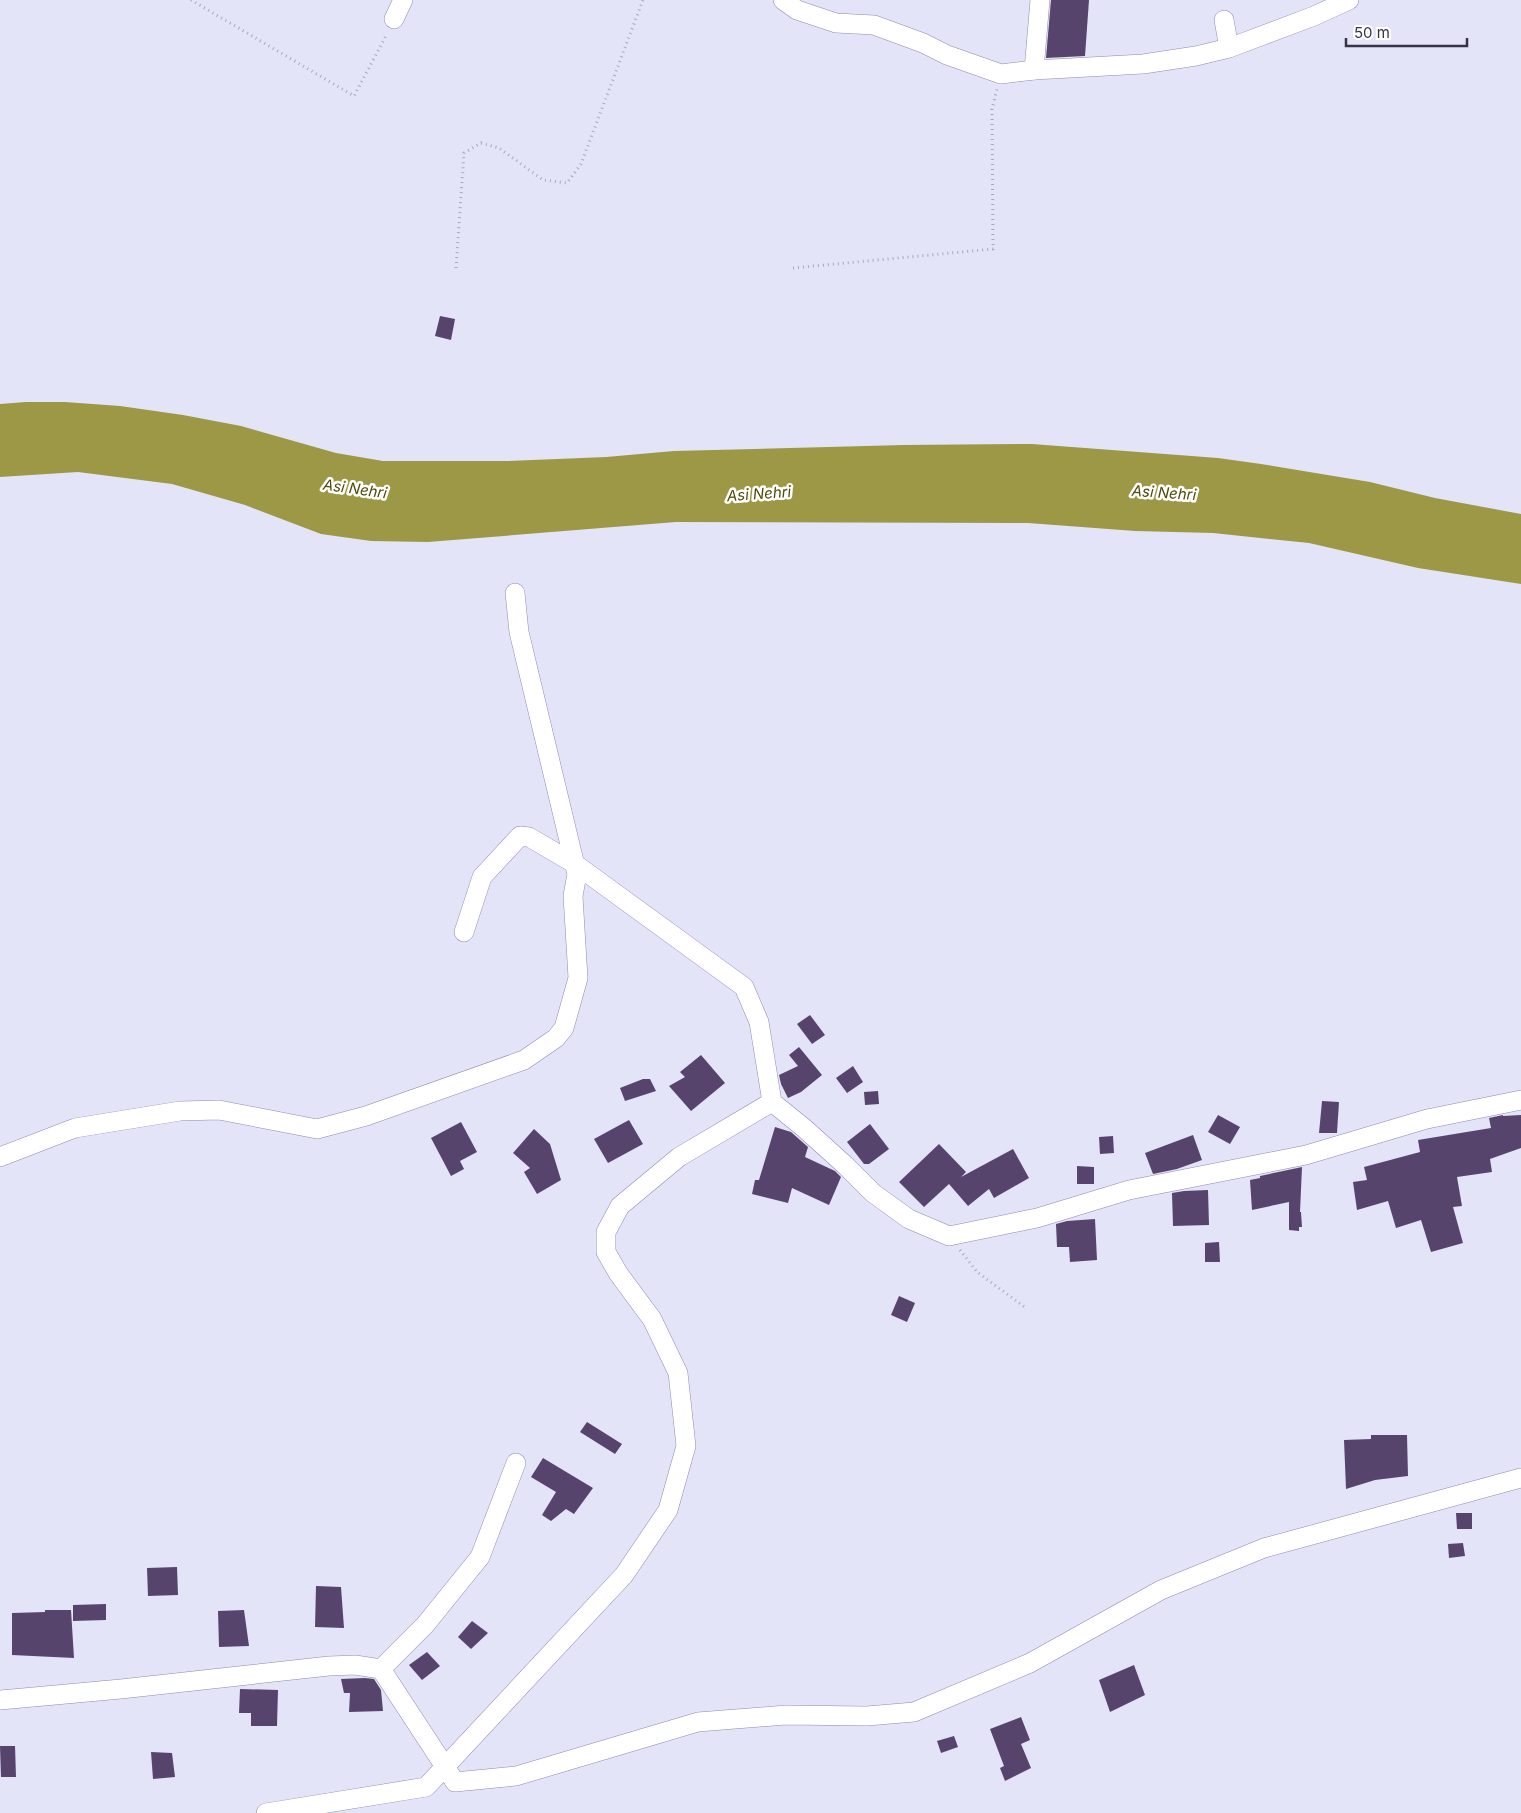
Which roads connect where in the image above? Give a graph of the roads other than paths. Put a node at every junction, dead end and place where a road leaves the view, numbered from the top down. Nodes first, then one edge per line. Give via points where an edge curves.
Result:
1 (403, 0) edge
2 (783, 0) edge
3 (1040, 0) edge
4 (1349, 0) edge
5 (394, 19) road end
6 (1224, 20) dead end
7 (1229, 48) junction
8 (1034, 70) junction
9 (515, 593) dead end
10 (575, 864) junction
11 (464, 932) dead end
12 (1521, 1100) edge
13 (772, 1102) junction
14 (0, 1157) edge
15 (516, 1463) dead end
16 (1521, 1478) edge
17 (381, 1669) junction
18 (0, 1700) edge
19 (443, 1767) junction
20 (266, 1813) edge

1 - 5 street
2 - 8 street via 797,10 836,22 874,25 1001,74
3 - 8 street
4 - 7 street
6 - 7 street
7 - 8 street via 1143,64
9 - 10 street via 519,632
10 - 11 street via 529,837 520,836 482,877
10 - 13 street via 744,987 759,1022
10 - 14 street via 577,874 573,896 578,978 564,1028 556,1038 524,1060 366,1116 317,1129 219,1110 180,1111 75,1128
12 - 13 street via 1427,1119 1306,1155 1129,1190 1036,1218 949,1236 909,1219 873,1193
13 - 19 street via 679,1157 620,1206 606,1232 606,1252 652,1319 678,1373 686,1446 668,1510 624,1574
15 - 17 street via 480,1556 425,1625
16 - 19 street via 1264,1548 1161,1590 1030,1663 914,1712 867,1716 786,1715 698,1722 516,1776 455,1782
17 - 18 street via 329,1666
17 - 19 street
19 - 20 street via 426,1787

